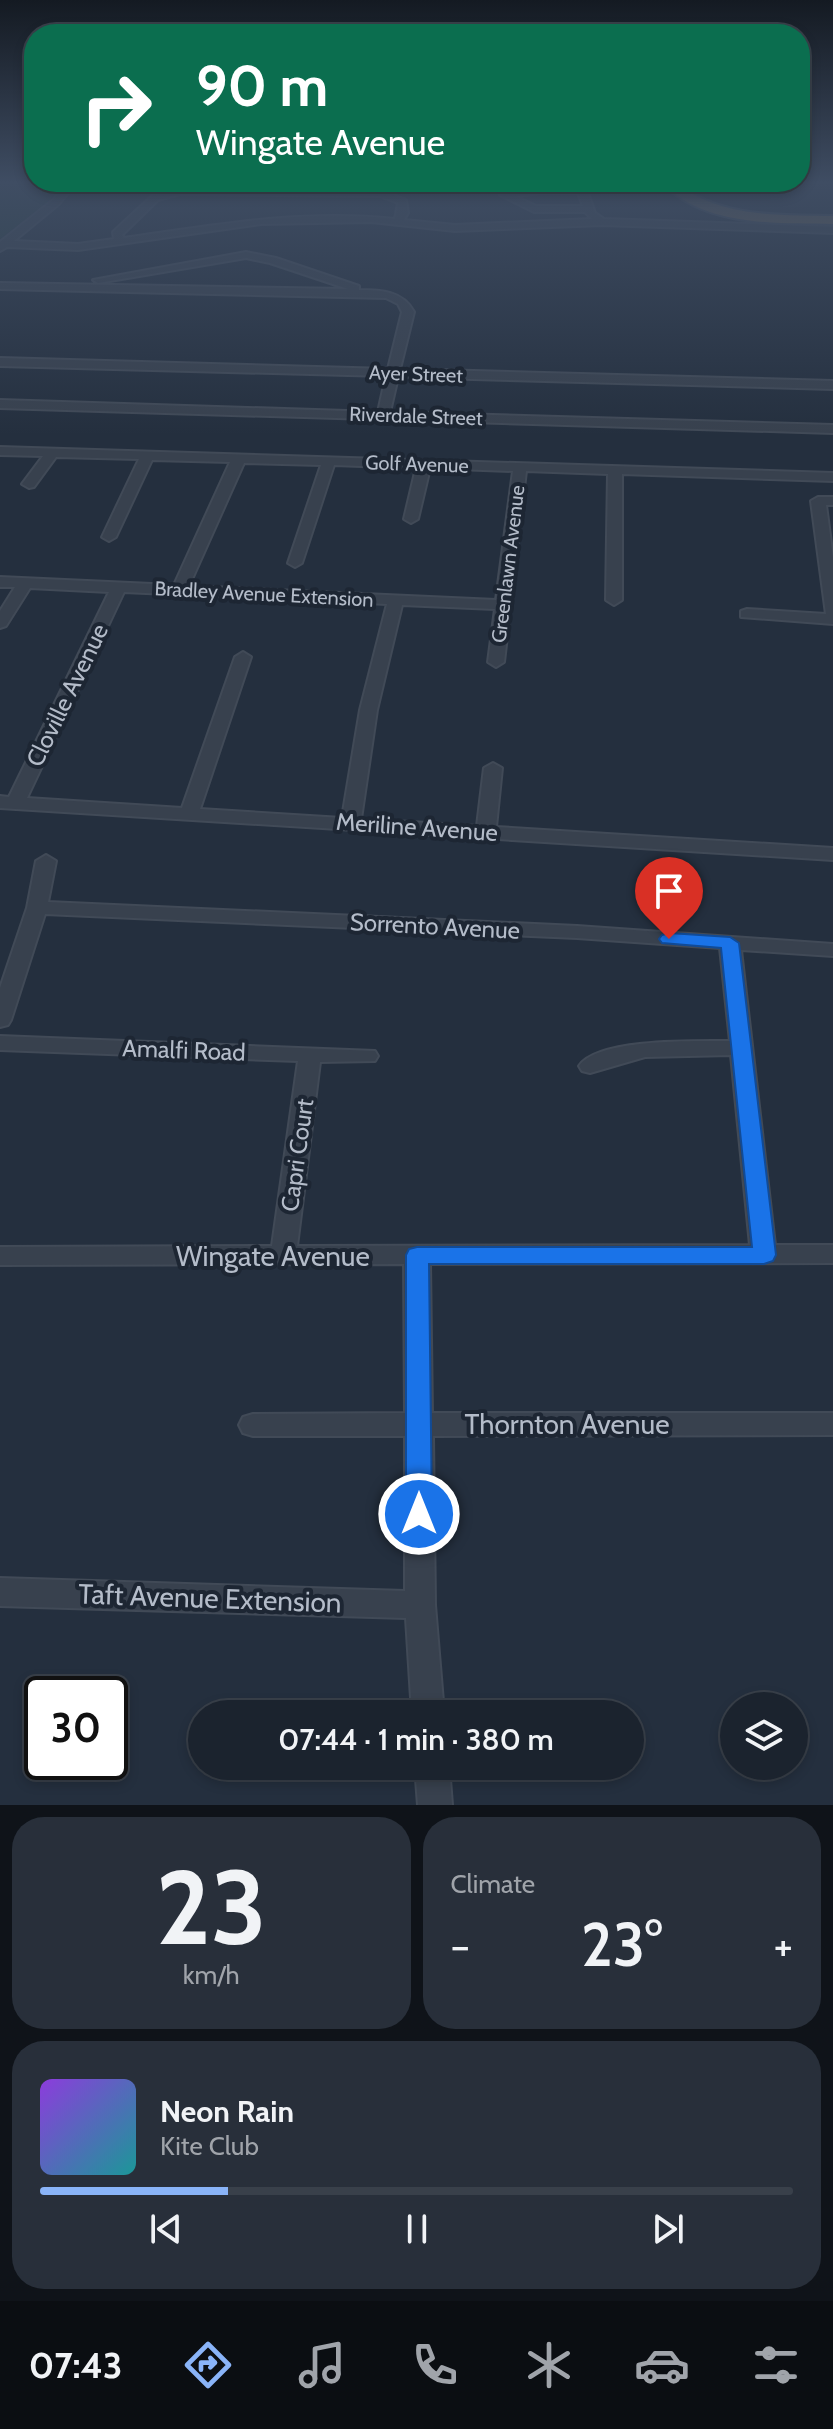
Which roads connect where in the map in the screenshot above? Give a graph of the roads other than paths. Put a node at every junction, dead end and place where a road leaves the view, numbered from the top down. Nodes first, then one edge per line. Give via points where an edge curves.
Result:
1 (178, 266) edge
2 (291, 266) edge
3 (0, 286) edge
4 (52, 287) junction
5 (370, 293) junction
6 (0, 362) edge
7 (394, 373) junction
8 (833, 385) edge
9 (0, 404) edge
10 (383, 415) junction
11 (833, 429) edge
12 (0, 451) edge
13 (53, 452) junction
14 (148, 455) junction
15 (239, 458) junction
16 (329, 461) junction
17 (424, 464) junction
18 (520, 467) junction
19 (615, 470) junction
20 (833, 477) edge
21 (29, 484) dead end
22 (825, 501) edge
23 (411, 519) dead end
24 (109, 537) dead end
25 (295, 563) dead end
26 (0, 582) edge
27 (25, 583) junction
28 (118, 588) junction
29 (180, 590) junction
30 (396, 600) junction
31 (614, 600) dead end
32 (502, 605) junction
33 (747, 614) dead end
34 (833, 616) edge
35 (0, 623) edge
36 (243, 657) dead end
37 (496, 662) dead end
38 (493, 768) dead end
39 (8, 803) edge
40 (190, 812) junction
41 (351, 822) junction
42 (486, 831) junction
43 (833, 854) edge
44 (46, 861) dead end
45 (37, 908) junction
46 (730, 943) junction
47 (833, 950) edge
48 (0, 1020) edge
49 (0, 1043) edge
50 (742, 1048) junction
51 (310, 1054) junction
52 (367, 1056) dead end
53 (590, 1066) dead end
54 (833, 1254) edge
55 (417, 1255) junction
56 (764, 1255) junction
57 (0, 1256) edge
58 (283, 1256) junction
59 (418, 1424) junction
60 (833, 1424) edge
61 (253, 1425) dead end
62 (0, 1592) edge
63 (420, 1605) junction
64 (427, 1700) edge
65 (433, 1780) edge
66 (435, 1805) edge

1 - 4 street
2 - 5 street
3 - 4 street
4 - 5 street
5 - 7 street via 396,298 408,312
6 - 7 street, Ayer Street
7 - 8 street, Ayer Street
7 - 10 street
9 - 10 street, Riverdale Street
10 - 11 street, Riverdale Street
12 - 13 street, Golf Avenue
13 - 14 street, Golf Avenue
13 - 21 street
14 - 15 street, Golf Avenue
14 - 24 street
15 - 16 street, Golf Avenue
15 - 29 street
16 - 17 street, Golf Avenue
16 - 25 street
17 - 18 street, Golf Avenue
17 - 23 street
18 - 19 street, Golf Avenue
18 - 32 street, Greenlawn Avenue
19 - 20 street, Golf Avenue
19 - 31 street
22 - 34 street
26 - 27 street, Bradley Avenue Extension
27 - 28 street, Bradley Avenue Extension
27 - 35 street
28 - 29 street, Bradley Avenue Extension
28 - 39 street, Cloville Avenue
29 - 30 street, Bradley Avenue Extension
30 - 32 street, Bradley Avenue Extension
30 - 41 street via 361,739
32 - 37 street, Greenlawn Avenue
33 - 34 street
36 - 40 street
38 - 42 street
39 - 40 street, Meriline Avenue
40 - 41 street, Meriline Avenue
41 - 42 street, Meriline Avenue
42 - 43 street, Meriline Avenue
44 - 45 street
45 - 46 street, Sorrento Avenue
45 - 48 street
46 - 47 street, Sorrento Avenue
46 - 50 street
49 - 51 street, Amalfi Road
50 - 53 street via 640,1049
50 - 56 street
51 - 52 street, Amalfi Road
51 - 58 street, Capri Court
54 - 56 street, Wingate Avenue
55 - 56 street, Wingate Avenue
55 - 58 street, Wingate Avenue
55 - 59 street
57 - 58 street, Wingate Avenue
59 - 60 street, Thornton Avenue
59 - 61 street, Thornton Avenue
59 - 63 street
62 - 63 street, Taft Avenue Extension
63 - 64 street
65 - 66 street

